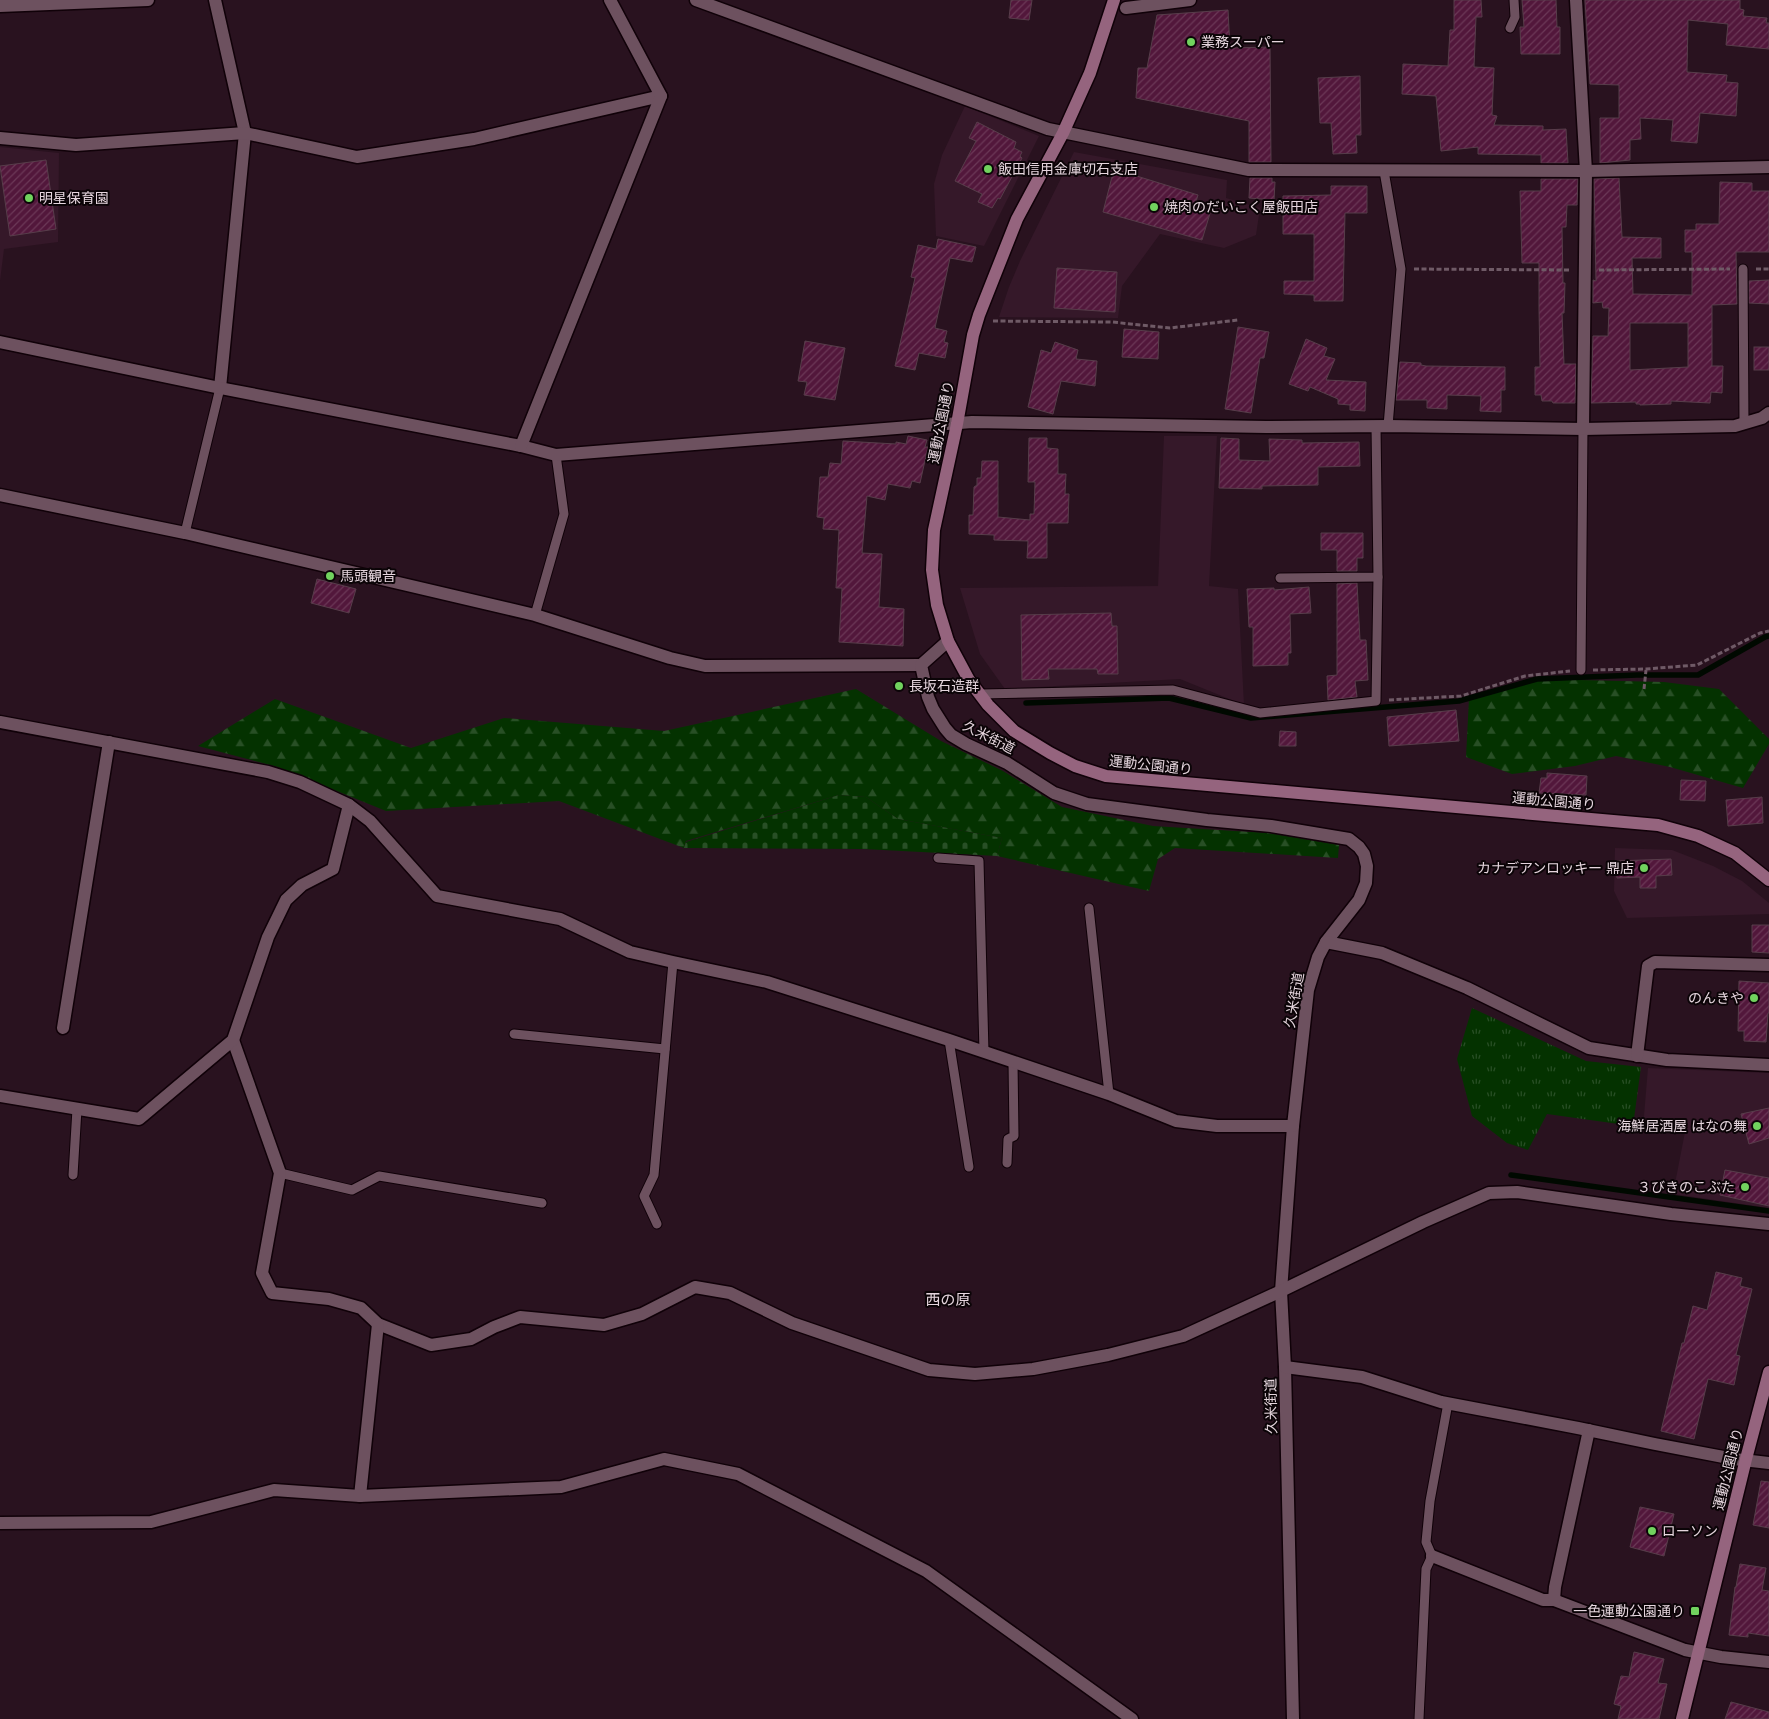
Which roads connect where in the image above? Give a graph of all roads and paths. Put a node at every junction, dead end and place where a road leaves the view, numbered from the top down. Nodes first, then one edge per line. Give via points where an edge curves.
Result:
1 (148, 0) edge
2 (216, 0) edge
3 (610, 0) edge
4 (696, 0) edge
5 (1114, 0) edge
6 (1190, 0) edge
7 (1514, 0) edge
8 (1576, 0) edge
9 (0, 6) edge
10 (1126, 8) dead end
11 (1510, 28) dead end
12 (660, 96) junction
13 (245, 133) junction
14 (1063, 133) junction
15 (0, 138) edge
16 (1769, 167) edge
17 (1384, 171) junction
18 (1586, 171) junction
19 (1401, 269) junction
20 (1743, 269) junction
21 (1585, 270) junction
22 (1769, 270) edge
23 (979, 315) junction
24 (1238, 320) dead end
25 (0, 342) edge
26 (220, 388) junction
27 (1769, 412) edge
28 (957, 424) junction
29 (1744, 424) junction
30 (1382, 426) junction
31 (1582, 429) junction
32 (522, 446) junction
33 (556, 455) junction
34 (0, 495) edge
35 (185, 533) junction
36 (1378, 577) junction
37 (1280, 578) dead end
38 (535, 615) junction
39 (948, 641) junction
40 (921, 665) junction
41 (1581, 670) dead end
42 (1646, 670) dead end
43 (1644, 689) dead end
44 (980, 694) junction
45 (0, 722) edge
46 (109, 742) junction
47 (349, 805) junction
48 (938, 858) dead end
49 (1769, 880) edge
50 (1089, 908) dead end
51 (1326, 942) junction
52 (673, 962) junction
53 (1769, 965) edge
54 (62, 1028) dead end
55 (514, 1034) dead end
56 (233, 1040) junction
57 (949, 1040) junction
58 (664, 1049) junction
59 (984, 1052) junction
60 (1638, 1056) junction
61 (1013, 1062) junction
62 (1769, 1065) edge
63 (1109, 1094) junction
64 (0, 1096) edge
65 (77, 1109) junction
66 (1292, 1126) junction
67 (1007, 1163) dead end
68 (968, 1166) dead end
69 (280, 1173) junction
70 (74, 1175) dead end
71 (542, 1203) dead end
72 (657, 1224) dead end
73 (1769, 1224) edge
74 (1281, 1291) junction
75 (378, 1324) junction
76 (1285, 1367) junction
77 (1769, 1372) edge
78 (1448, 1403) junction
79 (1589, 1430) junction
80 (1746, 1460) junction
81 (1769, 1463) edge
82 (360, 1496) junction
83 (0, 1523) edge
84 (1432, 1556) junction
85 (1554, 1600) junction
86 (1700, 1651) junction
87 (1769, 1662) edge
88 (1132, 1719) edge
89 (1293, 1719) edge
90 (1419, 1719) edge
91 (1682, 1719) edge

1 - 9 street
2 - 13 street
3 - 12 street
4 - 14 street
5 - 14 street, 運動公園通り via 1090,73
6 - 10 street
7 - 11 lane via 1515,17
8 - 18 street
12 - 13 street via 474,138 357,157
12 - 32 street
13 - 15 street via 76,145
13 - 26 street
14 - 17 street via 1249,170
14 - 23 street, 運動公園通り via 1017,220
16 - 18 street
17 - 18 street
17 - 19 lane
18 - 21 street
19 - 21 path
19 - 30 lane
20 - 21 path
20 - 22 path
20 - 29 lane
21 - 31 street
23 - 24 path via 993,321 1112,322 1170,328
23 - 28 street, 運動公園通り
25 - 26 street
26 - 32 street
26 - 35 lane
27 - 29 street
28 - 30 street
28 - 33 street
28 - 39 street, 運動公園通り via 934,530 932,560 937,605
29 - 31 street
30 - 31 street
30 - 36 lane
31 - 41 lane
32 - 33 street
33 - 38 lane via 564,514
34 - 35 street
35 - 38 street
36 - 37 lane
36 - 44 lane via 1376,701 1260,713 1173,690
38 - 40 street via 705,666
39 - 40 street
39 - 44 street, 運動公園通り
40 - 51 street, 久米街道 via 928,697 951,734 1007,763 1054,793 1087,804 1271,826 1349,840 1364,854 1366,883 1359,900
42 - 43 path
44 - 49 street, 運動公園通り via 1014,731 1075,766 1106,776 1658,825 1698,836 1735,853
45 - 46 street
46 - 47 street via 268,772 300,782
46 - 54 street
47 - 52 street via 370,821 437,896 560,919 630,952
47 - 56 street via 333,869 302,885 286,900 268,937
48 - 59 lane via 979,861
50 - 63 lane
51 - 60 street via 1382,953 1467,988 1590,1048
51 - 66 street, 久米街道 via 1308,990
52 - 57 street via 767,982
52 - 58 lane
53 - 60 street via 1655,962 1648,966
55 - 58 lane
56 - 65 street via 139,1119
56 - 69 street
57 - 59 street
57 - 68 lane
58 - 72 lane via 654,1175 644,1196
59 - 61 street
60 - 62 street
61 - 63 street
61 - 67 lane via 1014,1136 1008,1139
63 - 66 street via 1176,1120 1217,1126
64 - 65 street
65 - 70 lane
66 - 74 street, 久米街道
69 - 71 lane via 352,1190 378,1176
69 - 75 street via 262,1273 272,1293 329,1299 362,1308
73 - 74 street via 1517,1192 1489,1193
74 - 75 street via 1183,1336 1033,1369 975,1374 929,1370 792,1324 730,1293 695,1287 642,1314 604,1325 520,1317 471,1339 431,1344
74 - 76 street, 久米街道
75 - 82 street
76 - 78 street via 1362,1377
76 - 89 street, 久米街道
77 - 80 street, 運動公園通り
78 - 79 street
78 - 84 lane via 1429,1509 1426,1542
79 - 80 street
79 - 85 street
80 - 81 street
80 - 86 street, 運動公園通り
82 - 83 street via 274,1490 151,1522
82 - 88 street via 561,1487 664,1459 738,1474 926,1571
84 - 85 street via 1542,1600
84 - 90 lane via 1426,1569
85 - 86 street via 1686,1650
86 - 87 street via 1721,1657
86 - 91 street, 運動公園通り

